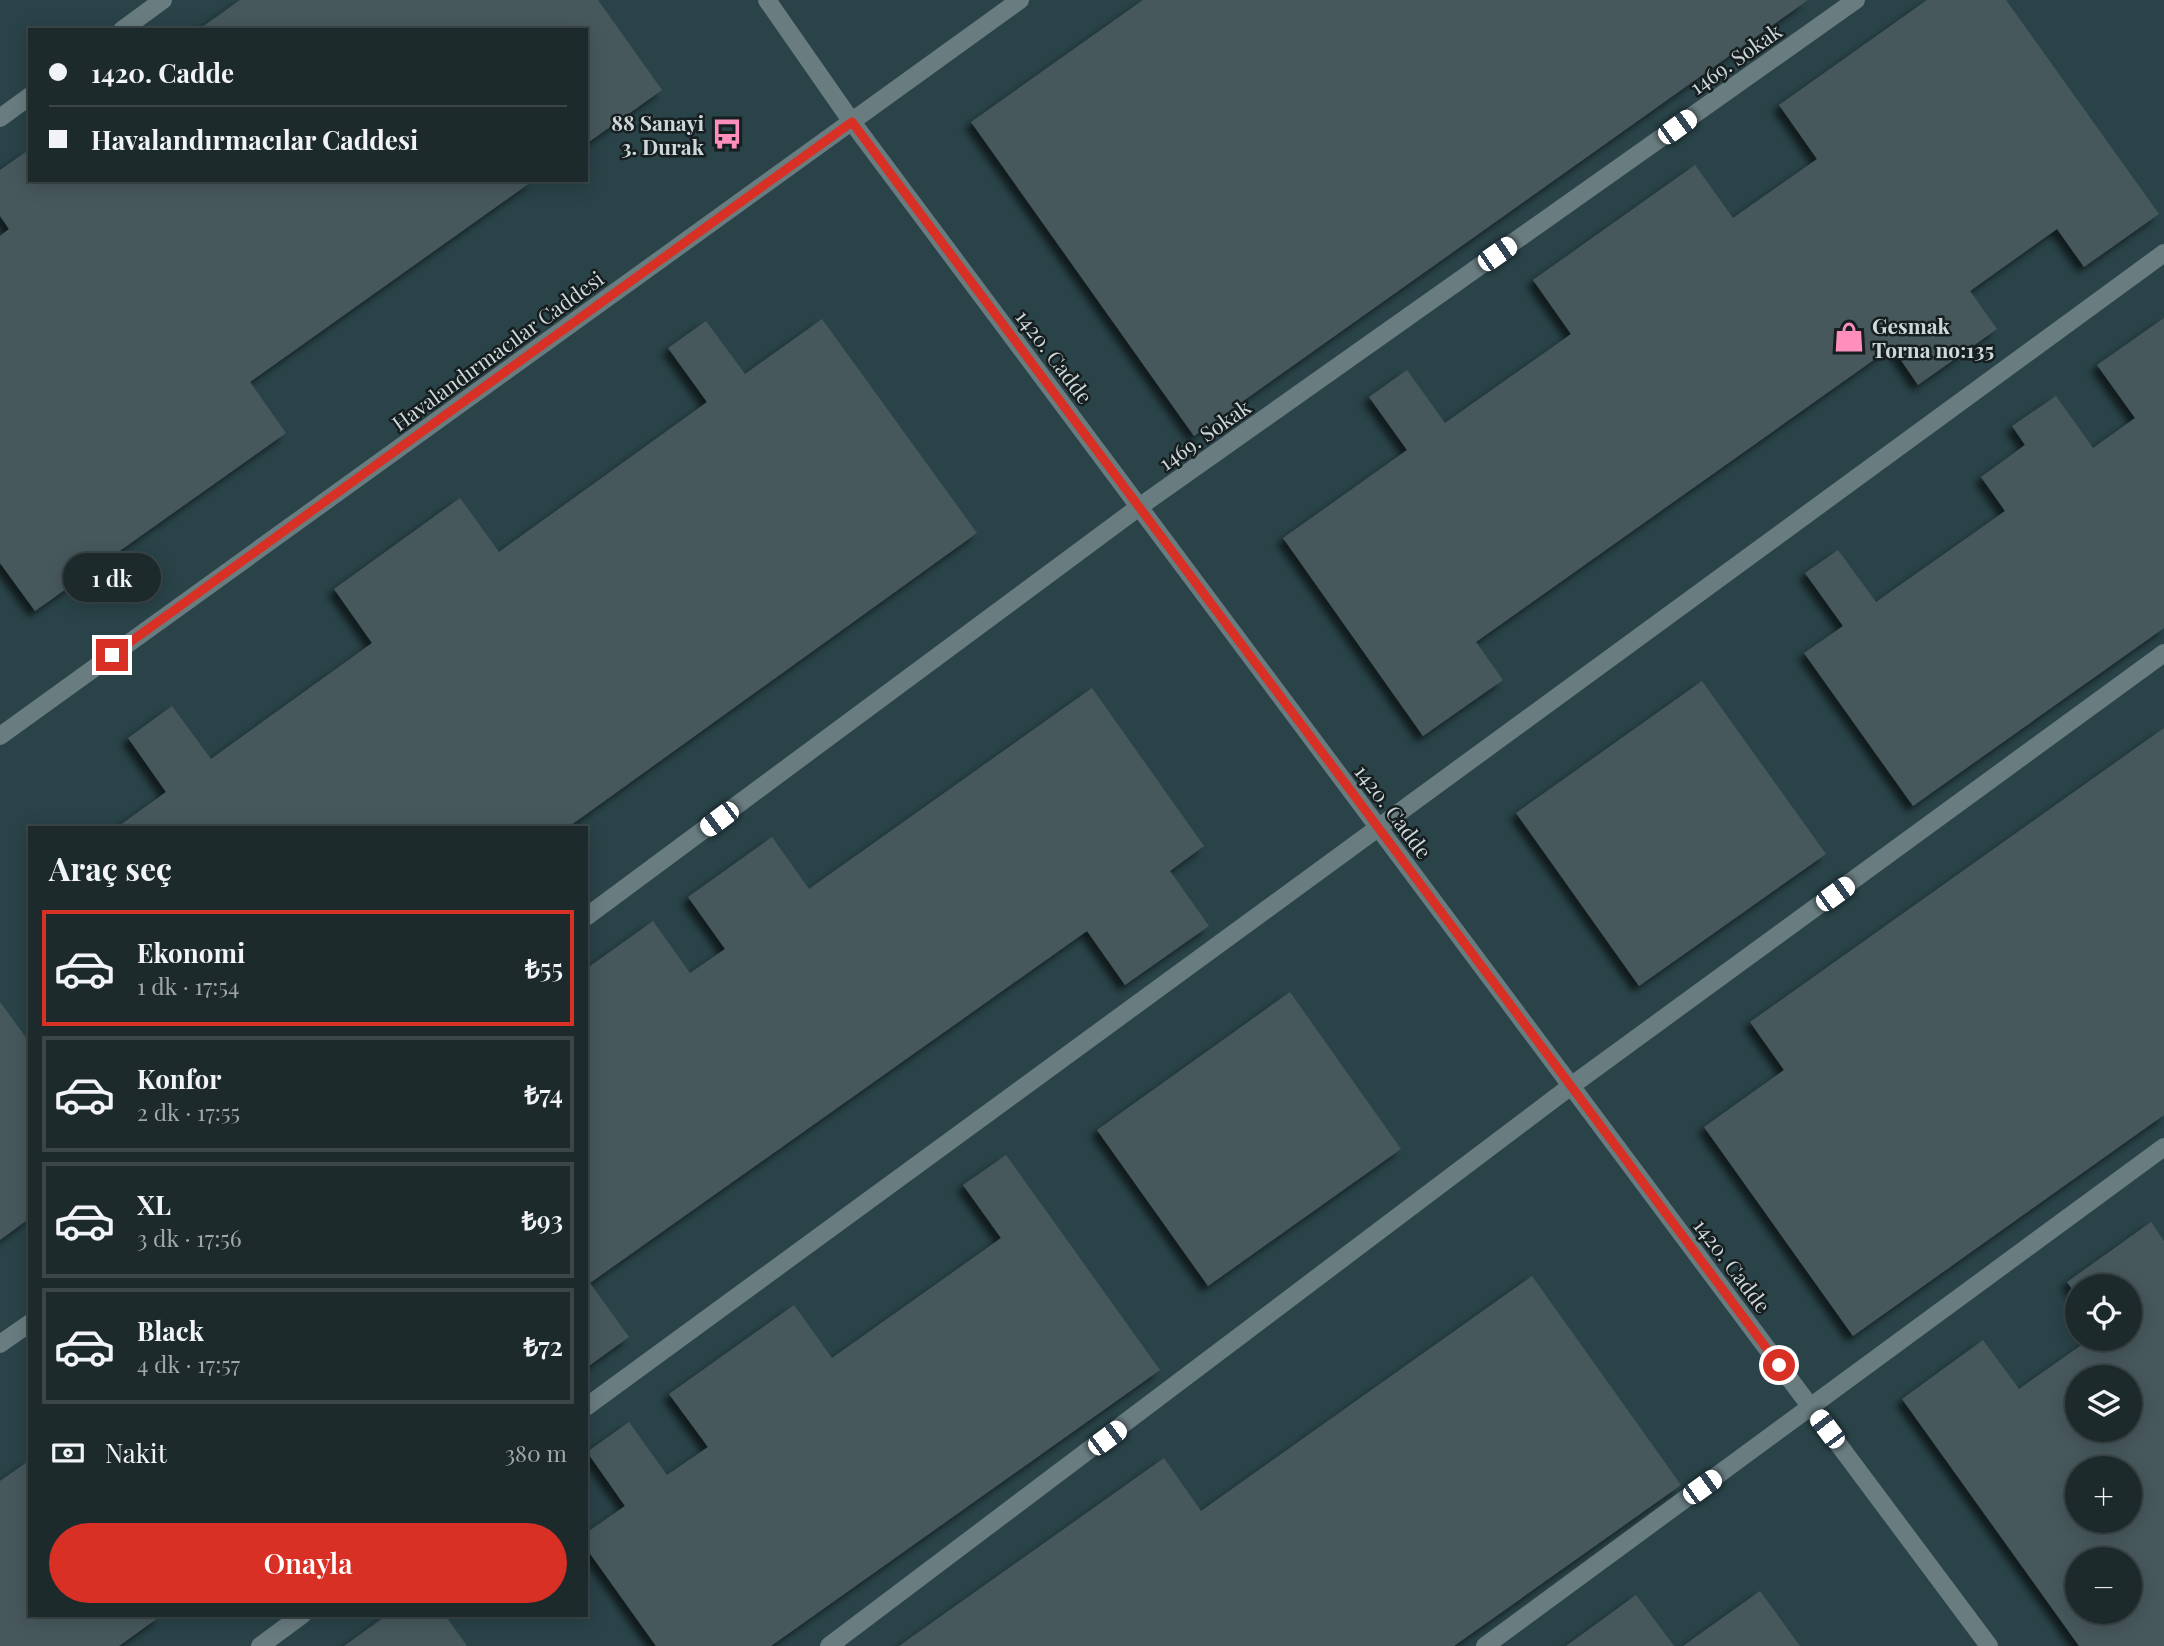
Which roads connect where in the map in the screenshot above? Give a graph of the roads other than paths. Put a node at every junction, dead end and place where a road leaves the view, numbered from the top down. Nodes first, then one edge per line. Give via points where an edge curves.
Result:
1 (163, 0) edge
2 (767, 0) edge
3 (1020, 0) edge
4 (1856, 0) edge
5 (125, 28) edge
6 (28, 97) edge
7 (0, 118) edge
8 (852, 122) junction
9 (2164, 253) edge
10 (1139, 507) junction
11 (2164, 653) edge
12 (0, 736) edge
13 (1379, 828) junction
14 (588, 916) edge
15 (1571, 1086) junction
16 (2164, 1147) edge
17 (28, 1324) edge
18 (0, 1344) edge
19 (588, 1406) edge
20 (1811, 1408) junction
21 (299, 1617) edge
22 (260, 1646) edge
23 (829, 1646) edge
24 (1485, 1646) edge
25 (1989, 1646) edge

1 - 5 street
2 - 8 street, 1420. Cadde
3 - 8 street, Havalandırmacılar Caddesi
4 - 10 street, 1469. Sokak
6 - 7 street
8 - 10 street, 1420. Cadde
8 - 12 street, Havalandırmacılar Caddesi
9 - 13 street
10 - 13 street, 1420. Cadde
10 - 14 street, 1469. Sokak
11 - 15 street
13 - 15 street, 1420. Cadde
13 - 19 street
15 - 20 street, 1420. Cadde
15 - 23 street
16 - 20 street
17 - 18 street
20 - 24 street
20 - 25 street, 1420. Cadde
21 - 22 street

